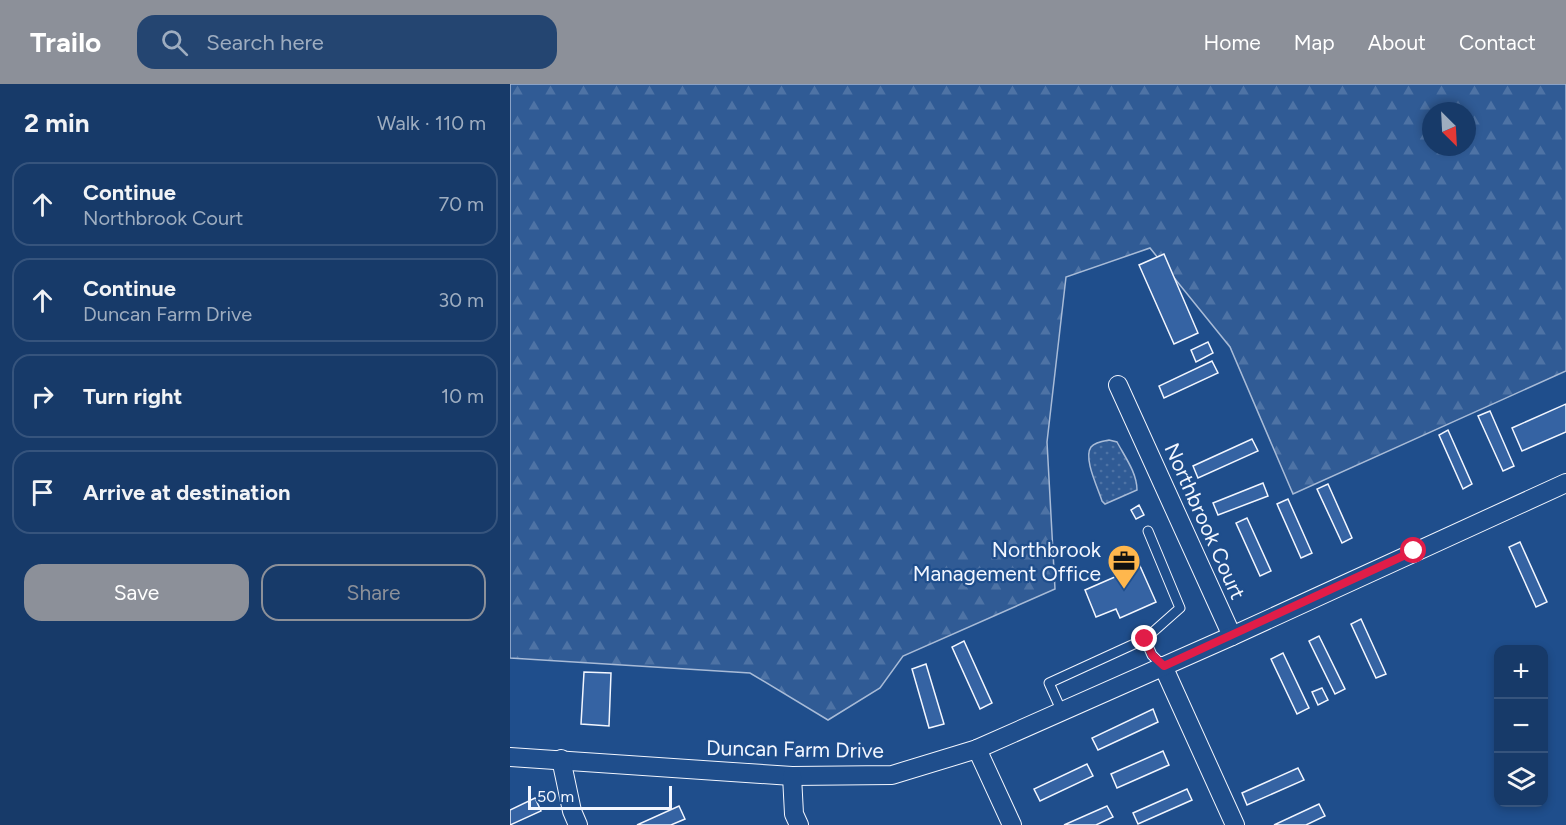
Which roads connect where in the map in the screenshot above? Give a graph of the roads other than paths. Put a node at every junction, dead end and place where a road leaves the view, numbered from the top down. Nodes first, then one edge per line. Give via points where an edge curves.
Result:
1 (1118, 385) dead end
2 (1566, 483) edge
3 (1148, 531) dead end
4 (1232, 636) junction
5 (1145, 639) junction
6 (1164, 666) junction
7 (1062, 712) junction
8 (977, 749) junction
9 (510, 757) edge
10 (561, 759) junction
11 (792, 776) junction
12 (578, 825) edge
13 (799, 825) edge
14 (1012, 825) edge
15 (1235, 825) edge

1 - 4 street, Northbrook Court
2 - 4 street, Northbrook Court
3 - 5 lane via 1180,608
4 - 6 street, Duncan Farm Drive
5 - 6 lane via 1152,655
5 - 7 lane via 1049,683
6 - 7 street, Duncan Farm Drive
6 - 15 street
7 - 8 street, Duncan Farm Drive
8 - 11 street, Duncan Farm Drive via 892,775
8 - 14 street
9 - 10 street, Duncan Farm Drive
10 - 11 street, Duncan Farm Drive
10 - 12 street
11 - 13 street via 794,814

